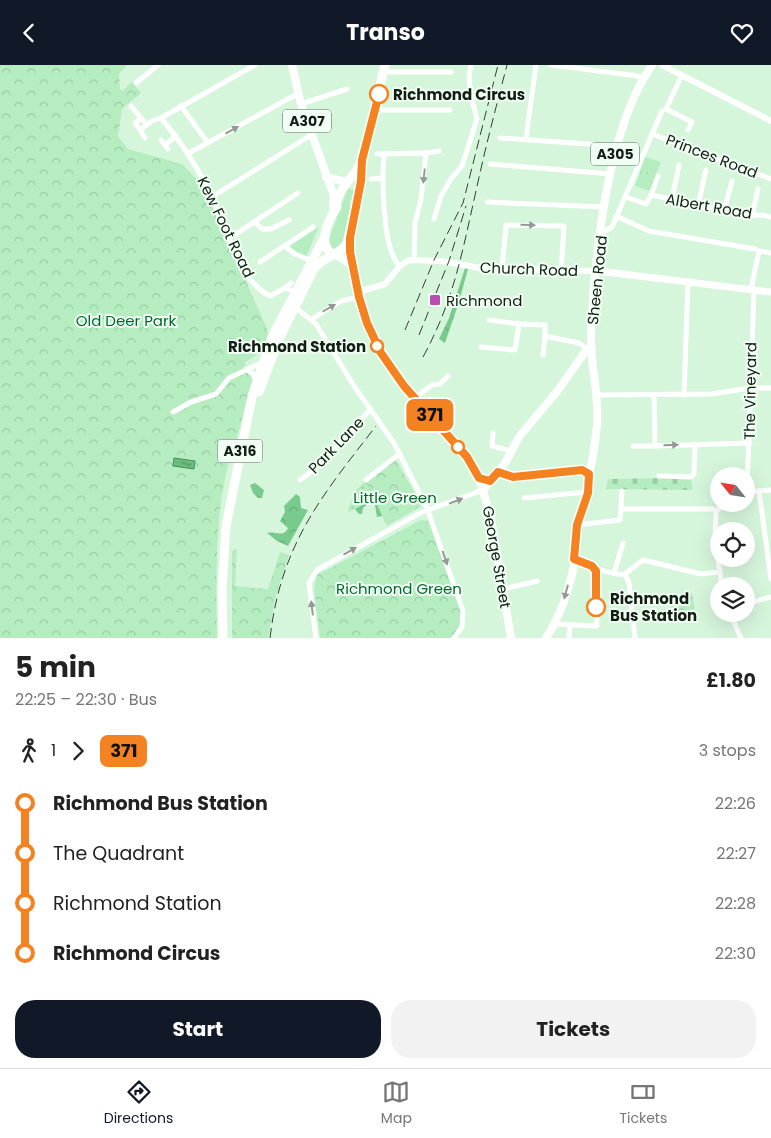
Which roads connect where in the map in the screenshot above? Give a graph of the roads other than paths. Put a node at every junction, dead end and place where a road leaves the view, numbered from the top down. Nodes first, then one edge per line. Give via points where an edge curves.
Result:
1 (158, 65) edge
2 (254, 65) edge
3 (292, 65) edge
4 (472, 65) edge
5 (536, 65) edge
6 (551, 65) edge
7 (652, 65) edge
8 (662, 65) edge
9 (384, 69) edge
10 (451, 72) dead end
11 (682, 75) junction
12 (643, 78) junction
13 (136, 83) dead end
14 (347, 89) dead end
15 (299, 93) junction
16 (301, 104) junction
17 (132, 106) dead end
18 (182, 107) junction
19 (450, 110) dead end
20 (375, 111) junction
21 (662, 111) dead end
22 (141, 118) junction
23 (162, 118) junction
24 (771, 121) edge
25 (147, 125) junction
26 (140, 130) junction
27 (688, 130) dead end
28 (652, 134) junction
29 (311, 135) junction
30 (176, 136) junction
31 (145, 138) dead end
32 (500, 138) dead end
33 (526, 139) junction
34 (208, 143) junction
35 (165, 144) dead end
36 (617, 146) junction
37 (439, 151) dead end
38 (189, 153) junction
39 (426, 153) junction
40 (377, 154) dead end
41 (384, 155) junction
42 (362, 160) junction
43 (490, 165) dead end
44 (679, 165) dead end
45 (706, 170) dead end
46 (611, 174) junction
47 (658, 176) dead end
48 (326, 177) junction
49 (382, 178) junction
50 (370, 179) dead end
51 (771, 179) edge
52 (732, 181) dead end
53 (352, 185) junction
54 (758, 189) dead end
55 (298, 193) dead end
56 (651, 195) junction
57 (212, 197) junction
58 (625, 197) junction
59 (672, 199) junction
60 (487, 203) dead end
61 (698, 205) junction
62 (605, 207) junction
63 (724, 211) junction
64 (616, 216) junction
65 (752, 216) junction
66 (771, 217) edge
67 (434, 219) dead end
68 (288, 220) dead end
69 (256, 222) junction
70 (328, 225) junction
71 (313, 227) dead end
72 (601, 233) junction
73 (350, 238) junction
74 (230, 239) junction
75 (323, 240) junction
76 (285, 246) junction
77 (756, 249) dead end
78 (771, 253) edge
79 (334, 254) junction
80 (414, 260) junction
81 (312, 261) junction
82 (260, 262) dead end
83 (353, 266) junction
84 (400, 266) junction
85 (502, 269) junction
86 (561, 271) junction
87 (597, 271) junction
88 (688, 282) junction
89 (293, 287) junction
90 (285, 288) junction
91 (752, 289) junction
92 (771, 292) edge
93 (359, 294) junction
94 (295, 307) junction
95 (312, 319) junction
96 (489, 321) dead end
97 (519, 323) junction
98 (545, 336) junction
99 (481, 347) dead end
100 (589, 348) junction
101 (542, 355) dead end
102 (272, 357) junction
103 (262, 362) junction
104 (246, 369) junction
105 (448, 376) dead end
106 (256, 381) junction
107 (750, 388) junction
108 (771, 388) edge
109 (598, 395) junction
110 (654, 395) junction
111 (684, 395) junction
112 (416, 398) junction
113 (371, 409) junction
114 (173, 412) dead end
115 (250, 413) junction
116 (493, 433) dead end
117 (750, 443) junction
118 (695, 444) junction
119 (633, 446) dead end
120 (655, 446) junction
121 (512, 451) junction
122 (398, 455) junction
123 (749, 467) edge
124 (498, 472) junction
125 (589, 474) junction
126 (659, 476) dead end
127 (479, 478) junction
128 (300, 480) dead end
129 (366, 480) dead end
130 (490, 481) junction
131 (483, 490) junction
132 (771, 490) edge
133 (622, 491) dead end
134 (755, 491) edge
135 (759, 491) junction
136 (588, 493) junction
137 (524, 498) dead end
138 (622, 509) junction
139 (710, 509) edge
140 (429, 511) junction
141 (716, 513) edge
142 (577, 525) junction
143 (623, 543) dead end
144 (574, 559) junction
145 (595, 568) junction
146 (719, 572) junction
147 (614, 573) junction
148 (625, 574) junction
149 (720, 577) edge
150 (771, 578) edge
151 (537, 581) dead end
152 (503, 589) junction
153 (771, 597) edge
154 (755, 601) edge
155 (734, 622) edge
156 (555, 623) junction
157 (570, 625) junction
158 (223, 638) edge
159 (316, 638) edge
160 (454, 638) edge
161 (511, 638) edge
162 (546, 638) edge
163 (570, 638) edge
164 (635, 638) edge
165 (741, 638) edge

1 - 13 street
2 - 18 street
3 - 15 main road, A307
4 - 67 street via 469,76 477,119 462,166 441,196
5 - 33 street
6 - 12 street
7 - 12 main road, Sheen Road / A305
8 - 11 street
9 - 10 street
9 - 20 highway, A316
11 - 24 street
11 - 27 street via 666,109 692,122
12 - 36 main road, Sheen Road / A305
14 - 16 street
15 - 16 main road, A307
34 -> 15 street
16 - 29 main road, A307
17 - 22 street
18 - 23 street
18 - 34 street
19 - 20 street
20 - 42 highway, A316
21 - 28 street
22 - 25 street
22 - 26 street via 135,123
23 - 25 street
23 - 30 street, Kew Foot Road
25 - 26 street
26 - 31 street
28 - 51 street, Princes Road
28 - 58 street
29 - 48 main road, A307
29 - 57 street
30 - 35 street
30 - 38 street, Kew Foot Road
32 - 33 street
33 - 36 street
34 - 38 street
36 - 46 main road, Sheen Road / A305
37 - 39 street
38 - 57 street, Kew Foot Road
39 - 41 street
39 -> 80 street via 415,223
40 - 41 street
41 - 49 street
42 - 53 highway, A316
42 - 53 highway, A316
43 - 46 street
44 - 59 street
45 - 61 street
46 - 62 main road, Sheen Road / A305
47 - 56 street
48 - 53 main road
48 - 70 main road, A307 via 334,199
49 - 50 street
49 - 84 street via 386,229 393,259
52 - 63 street
53 - 70 highway, A316 via 338,193
53 - 73 highway, A316
54 - 65 street
55 - 69 street
56 - 58 street, Albert Road via 646,204
56 - 59 street, Albert Road
57 - 74 street, Kew Foot Road
58 - 64 street
59 - 61 street, Albert Road
60 - 62 street
61 - 63 street, Albert Road
62 - 72 main road, Sheen Road / A305
63 - 65 street, Albert Road
64 - 72 street via 612,227
64 - 77 street via 649,231
65 - 66 street, Albert Road
68 - 69 street via 271,229 262,229
69 - 74 street
70 - 75 highway, A316
71 - 76 street
72 - 87 main road, Sheen Road / A305
73 - 79 highway, A316 via 344,248
73 - 83 main road, George Street
74 - 90 street, Kew Foot Road via 248,277 258,289 270,296
75 - 79 highway via 325,248
75 - 81 highway, A316
76 - 81 street
76 - 82 street
78 - 91 street, The Vineyard via 759,251
79 - 83 main road
79 - 94 highway, A316 via 317,265
80 - 84 street, Church Road via 406,260
80 - 85 street, Church Road
81 - 89 highway, A316
83 - 93 main road, George Street
84 - 93 street, Church Road via 385,284
85 - 86 street, Church Road
85 -> 86 street via 506,225 564,226
86 - 87 street, Church Road
87 - 88 main road, Church Road
87 - 100 main road, Sheen Road / A305
88 - 91 main road, Church Road
88 - 111 street
89 - 90 street
89 - 90 street
89 - 103 highway, A316
91 - 92 main road, Church Road
91 - 107 street, The Vineyard
95 -> 93 street
93 - 112 main road, George Street via 374,340 396,375
94 - 95 street
94 - 102 highway, A316
95 - 113 street
96 - 97 street
97 - 98 street via 544,325
97 - 99 street via 515,350
98 - 100 street
98 - 101 street
100 - 109 main road, A305
100 - 121 main road via 519,437
102 - 103 street
102 - 115 highway, A316
103 - 104 street
103 - 106 highway, A316
104 - 106 street
104 - 114 street via 229,378 216,394
105 - 112 street
106 - 115 highway, A316
107 - 108 street
107 - 111 street
107 - 117 street, The Vineyard
109 - 110 street
109 - 125 main road, A305
110 - 111 street
110 - 120 street
112 - 127 main road, George Street via 467,457
113 - 122 street
113 - 128 street, Park Lane via 315,469
115 - 158 highway, A316 via 226,525
116 - 121 street via 492,446
117 - 118 street
117 - 123 street, The Vineyard
120 -> 118 street
118 - 126 street via 694,474 691,477
119 - 120 street
121 - 124 main road
122 - 129 street
122 - 140 street
124 - 125 main road via 513,477 582,470
124 - 130 main road
125 - 136 main road
127 - 130 main road
127 - 131 main road, George Street
130 - 131 main road
140 -> 131 street
131 - 152 main road, George Street
132 - 135 street
133 - 138 street
134 - 135 street
135 - 150 street
136 - 137 street
136 - 142 main road
138 - 139 street
138 - 142 street via 620,521
159 -> 140 street via 309,589 317,570
140 -> 160 street via 463,611 462,627
141 - 146 street
142 - 144 main road
143 - 147 street
144 - 145 street
144 -> 156 main road
145 - 147 street
145 - 157 street via 595,628
146 - 148 street via 701,574 643,559
146 - 149 street
147 - 148 street
148 - 164 street via 630,583
151 - 152 street
152 - 161 main road, George Street
153 - 154 street
155 - 165 street
156 - 157 street
156 - 162 main road
157 - 163 street

